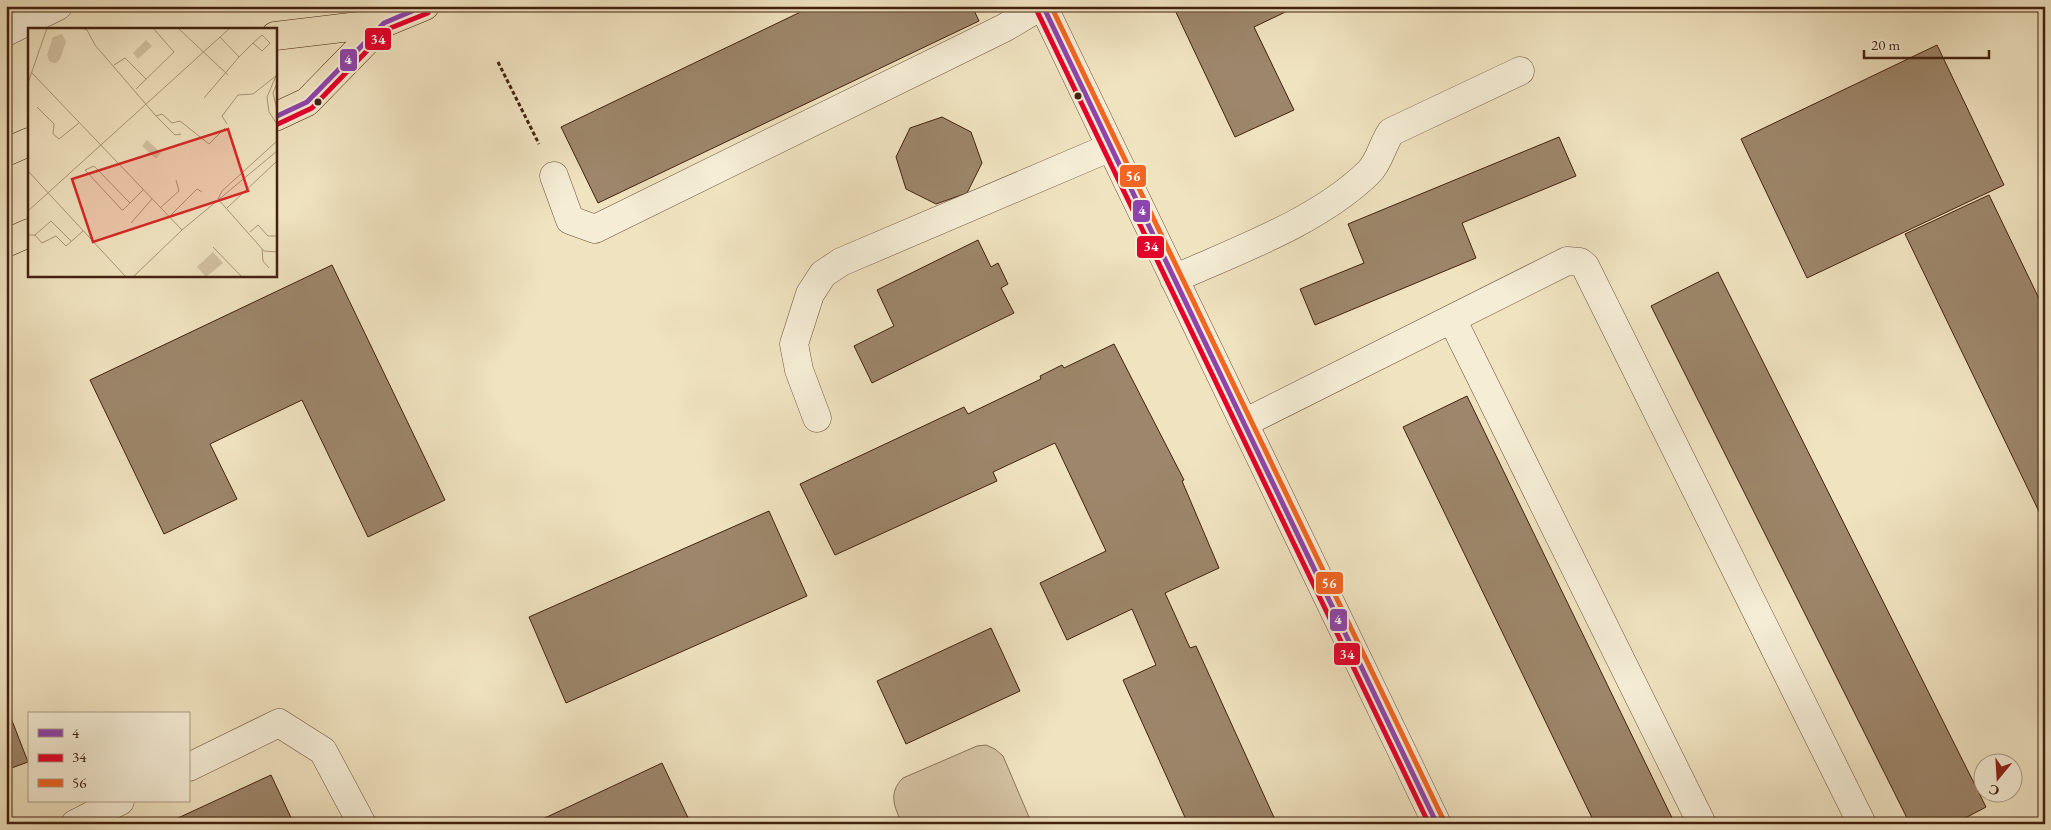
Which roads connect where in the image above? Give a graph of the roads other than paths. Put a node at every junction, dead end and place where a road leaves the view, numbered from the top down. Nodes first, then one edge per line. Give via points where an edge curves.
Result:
1 (58, 6) edge
2 (425, 6) edge
3 (1042, 6) edge
4 (380, 15) edge
5 (6, 32) edge
6 (276, 36) edge
7 (1520, 71) dead end
8 (276, 116) edge
9 (28, 142) edge
10 (1111, 147) junction
11 (6, 152) edge
12 (554, 176) road end
13 (28, 233) edge
14 (6, 243) edge
15 (1174, 279) junction
16 (1452, 319) junction
17 (817, 418) dead end
18 (1244, 423) junction
19 (190, 766) edge
20 (118, 802) edge
21 (75, 824) edge
22 (362, 824) edge
23 (1437, 824) edge
24 (1702, 824) edge
25 (1862, 824) edge

1 - 5 street
2 - 4 main road
3 - 10 street
3 - 12 street via 1004,28 595,229 570,220
4 - 6 main road
4 - 8 main road via 306,102
7 - 15 street via 1391,132 1370,172 1297,223
9 - 11 main road
10 - 15 street
10 - 17 street via 841,262 823,274 810,294 794,344 798,370
13 - 14 main road
15 - 18 street
16 - 18 street
16 - 24 street
16 - 25 street via 1567,261 1580,262 1585,266
18 - 23 street
19 - 22 street via 279,722 323,751
20 - 21 street

